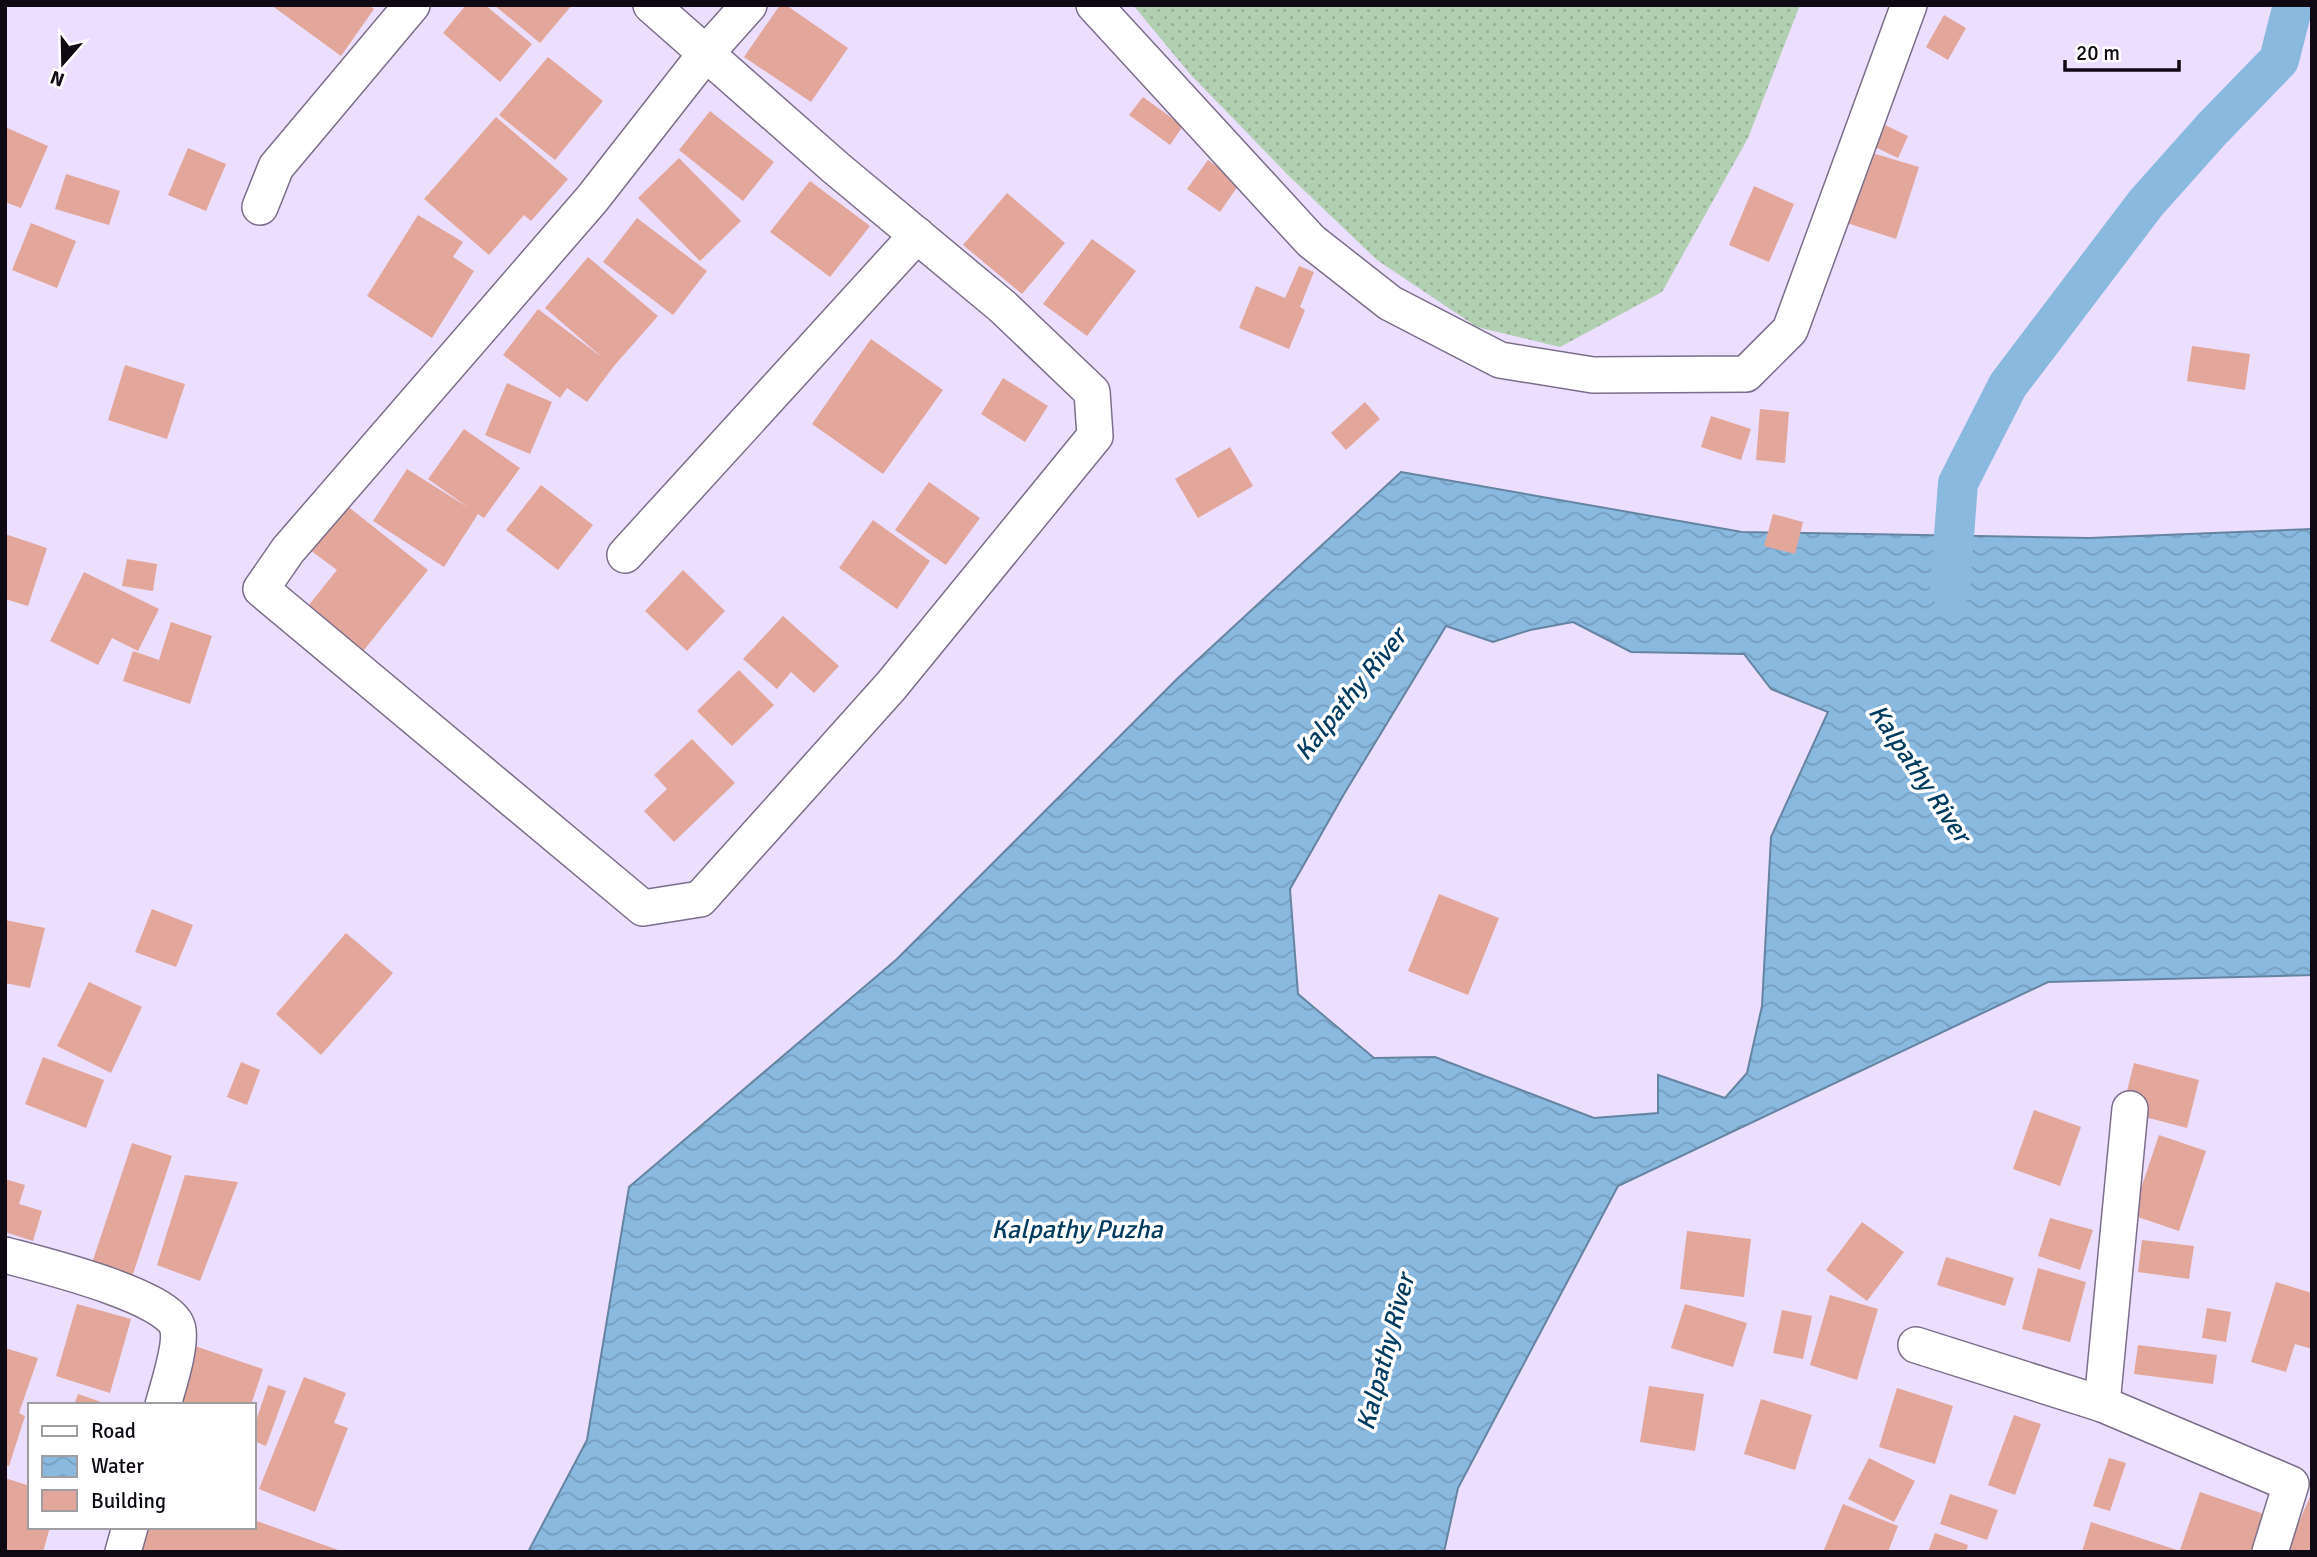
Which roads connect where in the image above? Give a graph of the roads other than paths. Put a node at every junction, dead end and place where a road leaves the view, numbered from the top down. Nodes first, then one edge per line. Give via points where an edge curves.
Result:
1 (412, 5) edge
2 (651, 5) edge
3 (749, 5) edge
4 (1094, 5) edge
5 (1909, 5) edge
6 (707, 52) junction
7 (260, 207) dead end
8 (917, 235) junction
9 (625, 555) dead end
10 (2130, 1108) dead end
11 (5, 1255) edge
12 (1916, 1345) dead end
13 (164, 1403) edge
14 (2102, 1404) junction
15 (129, 1529) edge
16 (123, 1552) edge
17 (2270, 1552) edge

1 - 7 street via 276,167
2 - 6 street
3 - 6 street
4 - 5 street via 1311,241 1390,303 1500,360 1593,375 1746,374 1790,330
6 - 8 street
6 - 8 street via 592,200 288,550 261,589 643,908 700,899 891,687 1095,436 1092,392 1003,307
8 - 9 street
10 - 14 street
11 - 13 street via 78,1275 148,1301 169,1314 178,1327
12 - 14 street
14 - 17 street via 2291,1484
15 - 16 street

